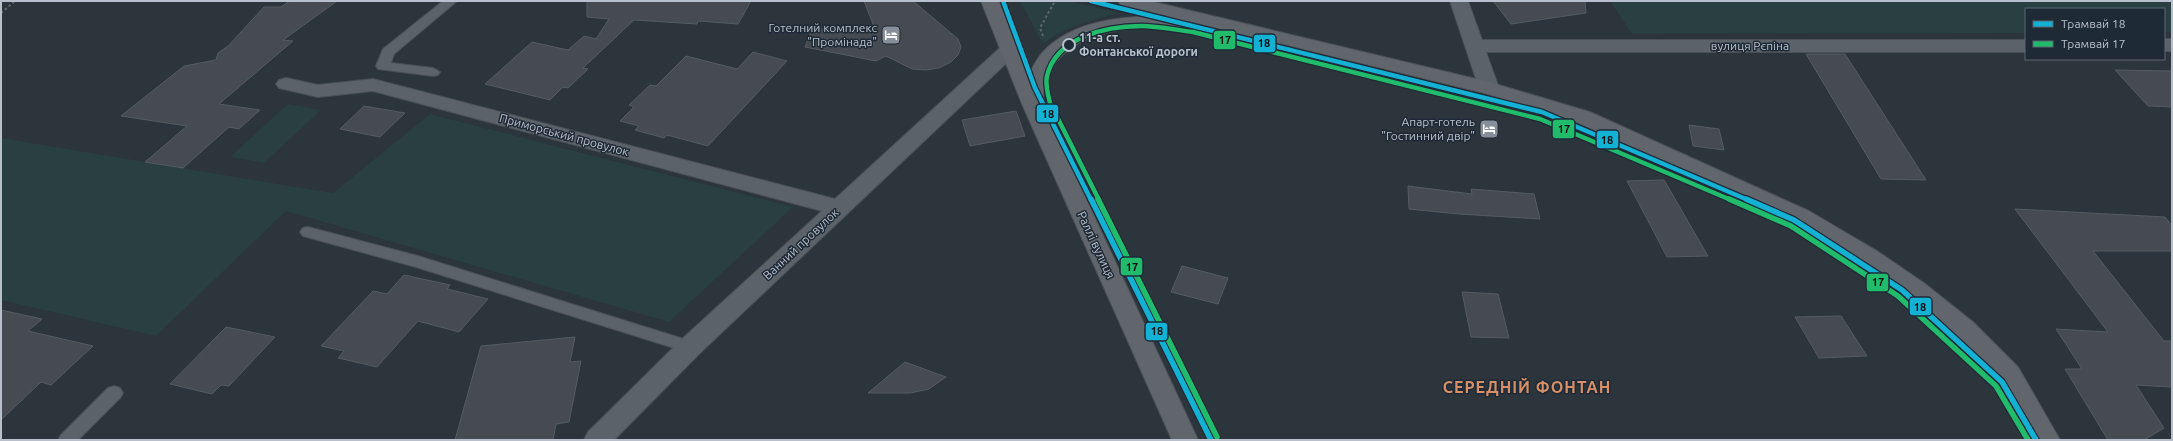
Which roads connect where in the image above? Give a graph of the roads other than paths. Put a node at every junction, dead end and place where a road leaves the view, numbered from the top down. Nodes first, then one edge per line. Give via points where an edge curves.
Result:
1 (451, 1) edge
2 (990, 1) edge
3 (1127, 1) edge
4 (1459, 1) edge
5 (1222, 23) junction
6 (1474, 46) junction
7 (2025, 46) edge
8 (1008, 50) junction
9 (433, 72) dead end
10 (286, 84) dead end
11 (1489, 88) junction
12 (1032, 104) junction
13 (840, 208) junction
14 (308, 232) dead end
15 (690, 346) junction
16 (114, 393) dead end
17 (67, 440) edge
18 (597, 440) edge
19 (1185, 440) edge
20 (2047, 440) edge

1 - 9 lane via 388,52 383,66
2 - 8 main road, Раллі вулиця
3 - 5 main road
4 - 6 street
5 - 11 main road
5 - 12 main road via 1140,22 1110,25 1069,39 1044,64 1038,75
6 - 7 street, вулиця Рєпіна
6 - 11 street
8 - 12 main road, Раллі вулиця
8 - 13 street, Ванний провулок
10 - 13 street, Приморський провулок via 318,90 373,85
11 - 20 main road via 1583,117 1801,216 1868,257 1916,289 1965,329 2009,374
12 - 19 main road, Раллі вулиця
13 - 15 street, Ванний провулок
14 - 15 lane via 418,262
15 - 18 street, Ванний провулок
16 - 17 lane

